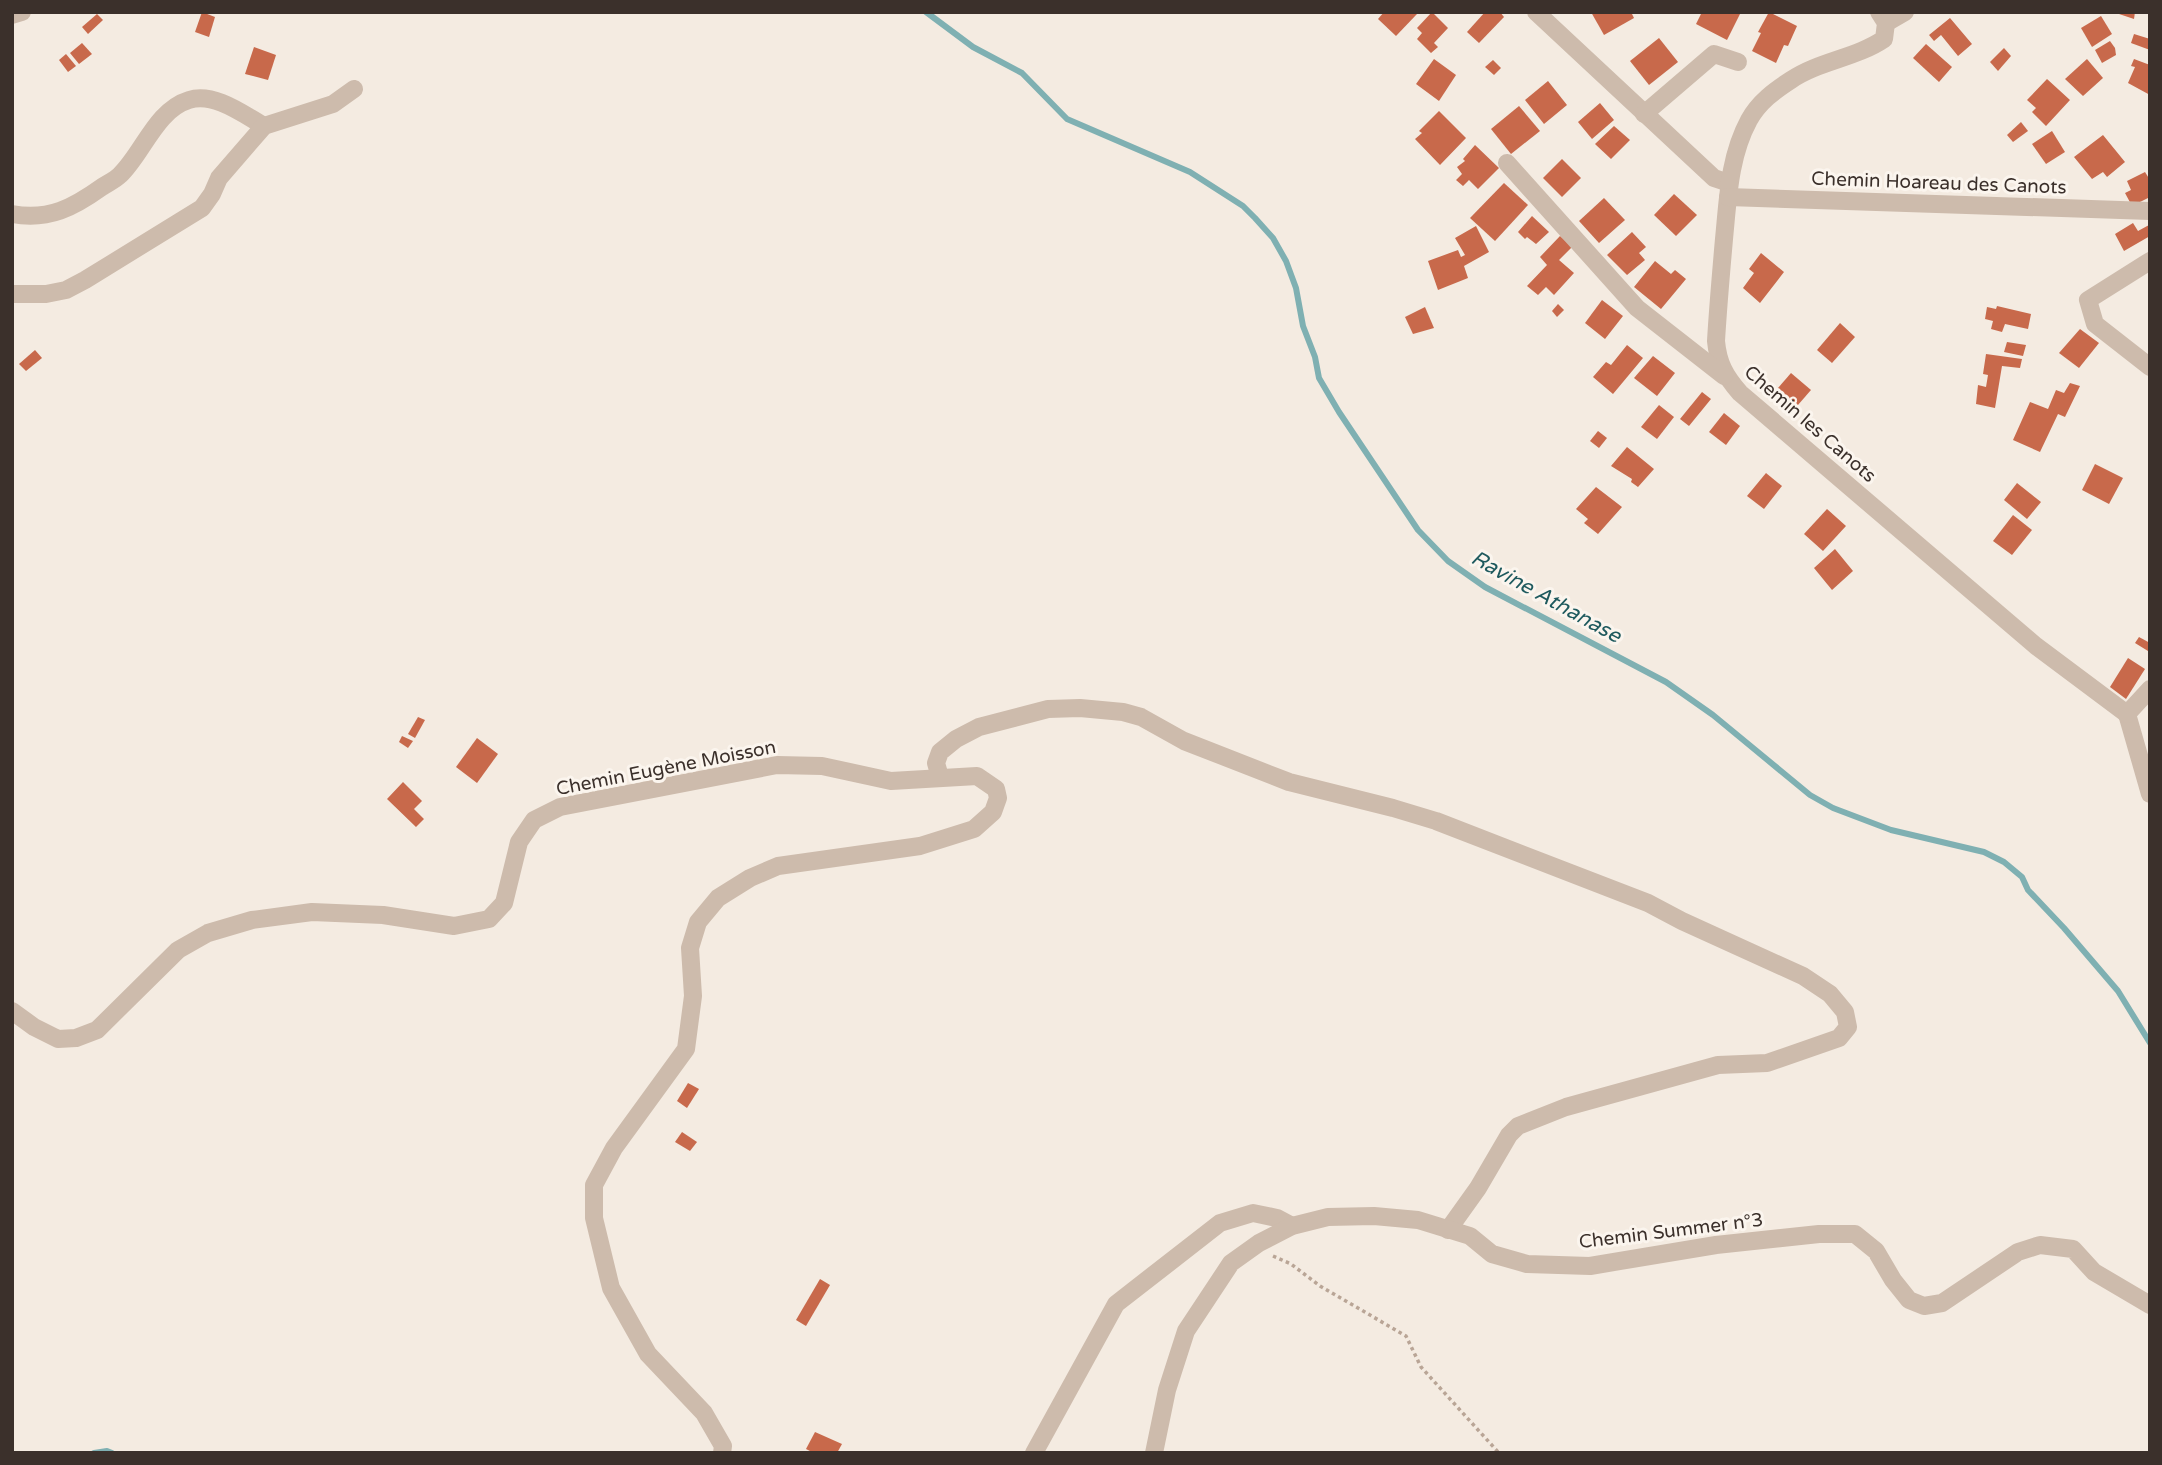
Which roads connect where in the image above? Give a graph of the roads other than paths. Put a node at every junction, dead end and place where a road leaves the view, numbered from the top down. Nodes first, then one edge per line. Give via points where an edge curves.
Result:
1 (22, 12) edge
2 (1536, 12) edge
3 (1905, 12) edge
4 (12, 15) edge
5 (1883, 18) edge
6 (1738, 62) dead end
7 (355, 89) dead end
8 (1644, 114) junction
9 (264, 126) junction
10 (1507, 163) dead end
11 (1728, 190) junction
12 (2150, 211) edge
13 (12, 214) edge
14 (2150, 261) edge
15 (12, 294) edge
16 (2150, 367) edge
17 (1727, 379) junction
18 (2150, 689) edge
19 (2127, 714) junction
20 (940, 777) junction
21 (2150, 794) edge
22 (12, 1011) edge
23 (1292, 1226) junction
24 (1448, 1230) junction
25 (2150, 1305) edge
26 (722, 1453) edge
27 (1034, 1453) edge
28 (1154, 1453) edge

1 - 4 street
2 - 8 street
3 - 5 street
5 - 11 street, Chemin les Canots via 1884,39 1794,78 1766,97 1740,138
6 - 8 street via 1714,54
7 - 9 street via 333,104
8 - 11 street
9 - 13 street via 236,109 191,99 165,116 120,174 75,206 46,215
9 - 15 street via 219,178 202,208 66,290
10 - 17 street via 1637,308
11 - 12 street, Chemin Hoareau des Canots
11 - 17 street, Chemin les Canots via 1716,341 1717,361
14 - 16 street via 2088,300 2095,324
17 - 19 street, Chemin les Canots via 2036,646
18 - 19 street
19 - 21 street
20 - 22 street, Chemin Eugène Moisson via 891,781 822,766 777,765 560,807 534,820 519,842 504,903 489,919 454,926 383,915 312,912 252,920 208,933 178,950 97,1030 87,1034 58,1039
20 - 24 street via 936,763 940,752 979,727 1048,709 1123,712 1289,782 1436,821 1648,902 1803,976 1830,994 1845,1012 1848,1027 1839,1038 1820,1047 1767,1063 1718,1065 1566,1107 1518,1126
20 - 26 street, Chemin Eugène Moisson via 977,776 987,782 998,798 993,812 974,829 920,846 778,866 718,898 698,922 691,948 693,996 686,1049 614,1148 594,1185 594,1218 611,1288 648,1354 704,1413 723,1446
23 - 24 street, Chemin Summer n°3 via 1328,1217 1374,1216 1418,1220
23 - 27 street via 1254,1213 1220,1223 1116,1304
23 - 28 street, Chemin Summer n°3 via 1231,1263 1186,1331
24 - 25 street, Chemin Summer n°3 via 1470,1236 1492,1254 1527,1264 1590,1266 1716,1245 1855,1234 1876,1251 1909,1300 1924,1306 1942,1303 2018,1252 2040,1245 2073,1249 2094,1272

